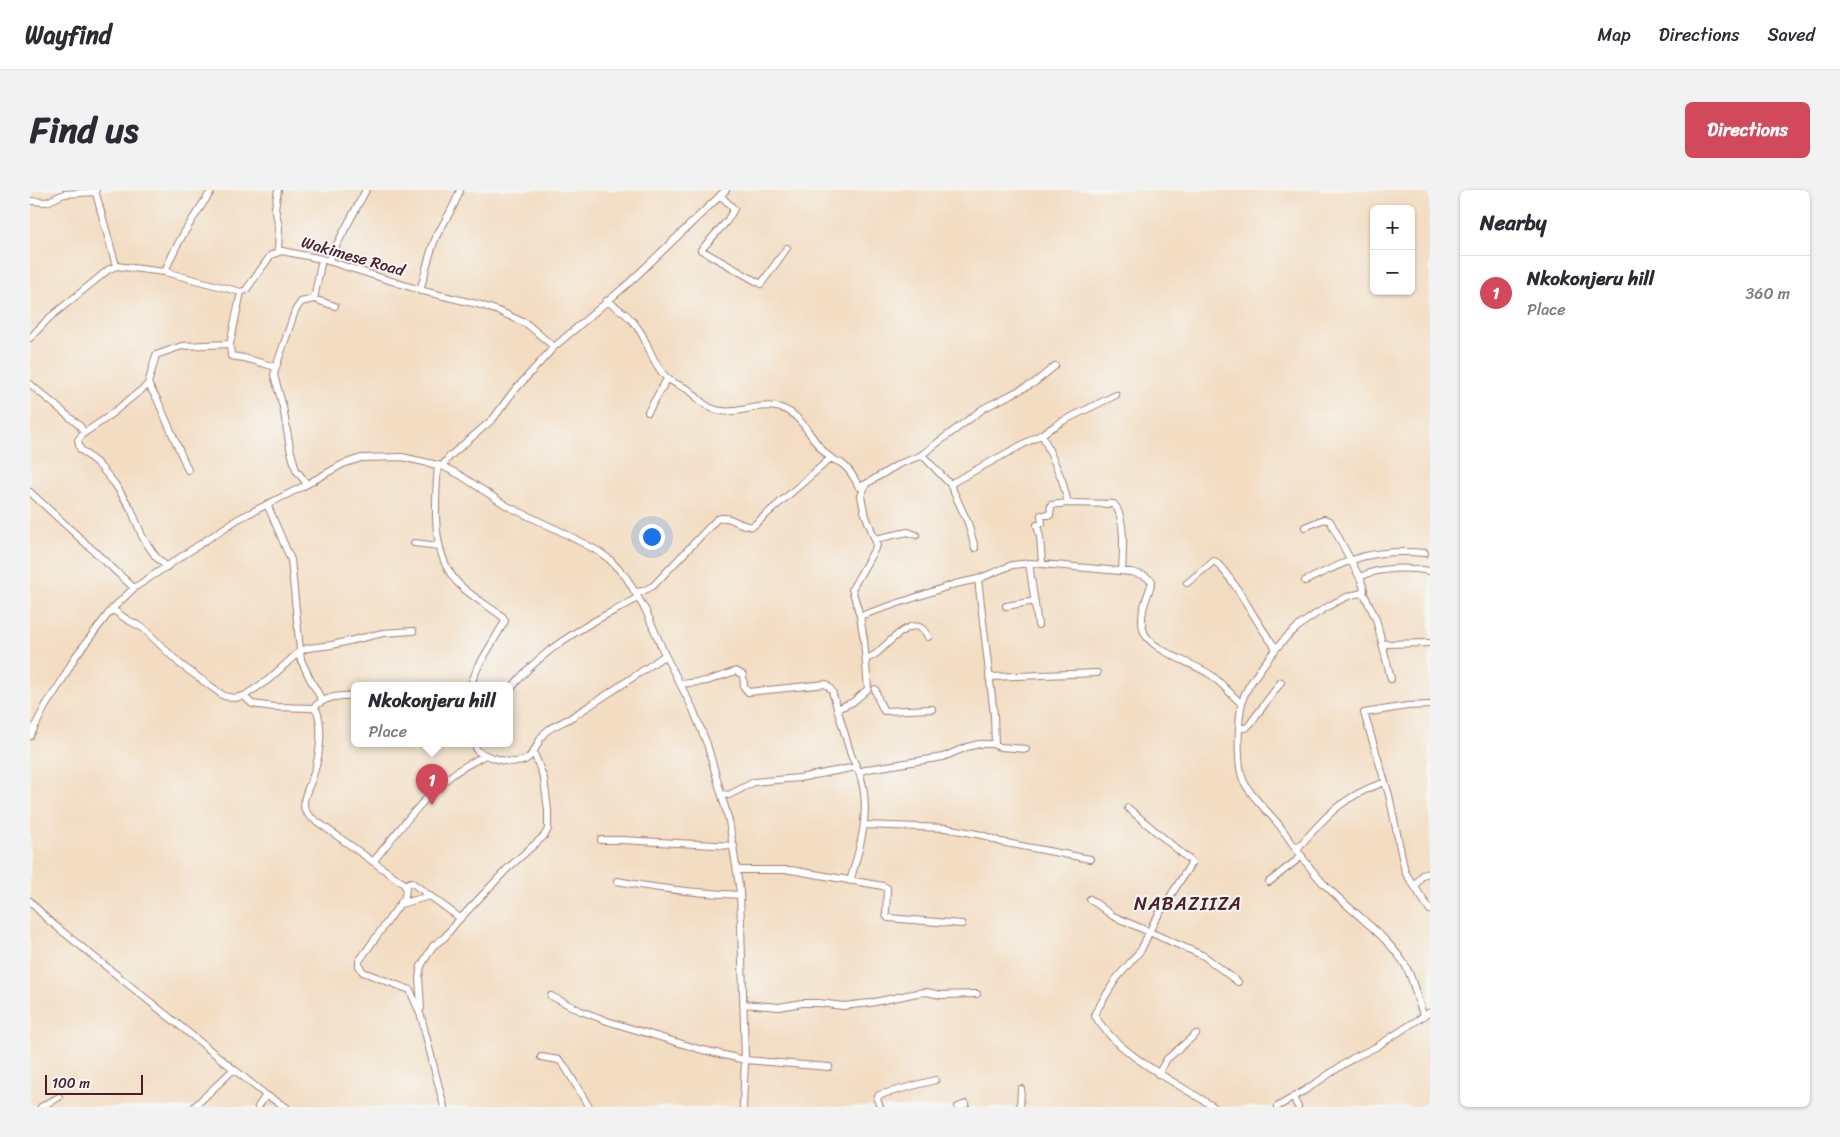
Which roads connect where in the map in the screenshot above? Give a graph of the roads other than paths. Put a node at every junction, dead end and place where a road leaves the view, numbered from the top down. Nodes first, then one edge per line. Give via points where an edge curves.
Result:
1 (212, 190) edge
2 (278, 190) edge
3 (366, 190) edge
4 (460, 190) edge
5 (726, 190) edge
6 (96, 191) edge
7 (720, 195) junction
8 (30, 201) edge
9 (787, 248) dead end
10 (278, 251) junction
11 (325, 260) junction
12 (116, 266) junction
13 (164, 272) junction
14 (420, 291) junction
15 (241, 292) junction
16 (314, 299) junction
17 (606, 301) junction
18 (335, 306) dead end
19 (30, 338) edge
20 (230, 344) junction
21 (554, 347) junction
22 (1055, 366) dead end
23 (276, 367) junction
24 (667, 379) junction
25 (30, 384) edge
26 (148, 384) junction
27 (1116, 395) dead end
28 (648, 412) dead end
29 (84, 433) junction
30 (1042, 434) junction
31 (922, 454) junction
32 (831, 458) junction
33 (440, 466) junction
34 (188, 470) dead end
35 (307, 484) junction
36 (866, 484) junction
37 (950, 484) junction
38 (30, 492) edge
39 (1068, 503) junction
40 (267, 504) junction
41 (1305, 527) dead end
42 (916, 535) dead end
43 (875, 539) junction
44 (414, 543) dead end
45 (439, 546) junction
46 (976, 548) dead end
47 (1425, 553) dead end
48 (1351, 560) junction
49 (1029, 563) junction
50 (1042, 564) junction
51 (167, 567) junction
52 (1122, 570) junction
53 (1430, 571) edge
54 (1360, 577) junction
55 (978, 579) junction
56 (1305, 581) dead end
57 (1187, 583) dead end
58 (134, 588) junction
59 (1361, 593) junction
60 (636, 594) junction
61 (1034, 601) junction
62 (1006, 606) dead end
63 (112, 609) junction
64 (860, 616) junction
65 (1038, 625) dead end
66 (413, 631) dead end
67 (928, 637) dead end
68 (1430, 643) edge
69 (1384, 644) junction
70 (1276, 648) junction
71 (300, 651) junction
72 (665, 655) junction
73 (866, 659) junction
74 (1097, 673) dead end
75 (989, 677) junction
76 (1391, 679) dead end
77 (472, 682) edge
78 (1281, 682) dead end
79 (681, 684) junction
80 (513, 687) edge
81 (875, 690) dead end
82 (244, 696) junction
83 (351, 696) edge
84 (322, 700) junction
85 (1242, 704) junction
86 (1430, 705) edge
87 (313, 708) junction
88 (837, 709) junction
89 (932, 709) dead end
90 (1240, 728) junction
91 (30, 736) edge
92 (995, 745) junction
93 (476, 747) edge
94 (1026, 749) dead end
95 (534, 753) junction
96 (485, 755) junction
97 (857, 769) junction
98 (1385, 782) junction
99 (722, 794) junction
100 (1128, 808) dead end
101 (864, 825) junction
102 (602, 840) dead end
103 (734, 846) junction
104 (1297, 849) junction
105 (1302, 856) junction
106 (1090, 859) dead end
107 (373, 862) junction
108 (738, 870) junction
109 (1430, 873) edge
110 (850, 880) junction
111 (617, 881) dead end
112 (1269, 882) dead end
113 (404, 885) junction
114 (1415, 887) junction
115 (430, 896) junction
116 (740, 896) junction
117 (1090, 899) dead end
118 (30, 901) edge
119 (400, 904) junction
120 (1430, 910) edge
121 (460, 918) junction
122 (962, 924) dead end
123 (1150, 933) junction
124 (1238, 982) dead end
125 (977, 994) dead end
126 (552, 996) dead end
127 (743, 1004) junction
128 (1427, 1014) edge
129 (421, 1016) junction
130 (1196, 1034) dead end
131 (542, 1057) dead end
132 (745, 1060) junction
133 (830, 1066) dead end
134 (234, 1070) junction
135 (1158, 1074) junction
136 (935, 1080) dead end
137 (1022, 1088) dead end
138 (58, 1096) dead end
139 (266, 1096) junction
140 (1293, 1097) junction
141 (966, 1104) dead end
142 (41, 1107) edge
143 (194, 1107) edge
144 (258, 1107) edge
145 (286, 1107) edge
146 (444, 1107) edge
147 (588, 1107) edge
148 (743, 1107) edge
149 (880, 1107) edge
150 (958, 1107) edge
151 (1020, 1107) edge
152 (1214, 1107) edge
153 (1277, 1107) edge
154 (1298, 1107) edge

1 - 13 street via 188,224
2 - 10 street via 275,208 279,227
3 - 11 street
4 - 14 street via 435,240
5 - 7 street
6 - 8 street via 64,194 47,202
6 - 12 street
7 - 9 street via 734,209 701,250 761,284
7 - 17 street via 671,244
10 - 11 street, Wakimese Road
10 - 15 street, Wakimese Road
11 - 14 street, Wakimese Road
11 - 16 street
12 - 13 street
12 - 19 street via 49,318
13 - 15 street
14 - 21 street, Wakimese Road via 501,312 527,324
15 - 20 street
16 - 18 street
16 - 23 street via 299,305
17 - 21 street
17 - 24 street via 620,308 640,330 650,354
20 - 23 street via 230,356 234,358
20 - 26 street via 182,346 156,355
21 - 33 street via 493,419
22 - 31 street via 1034,383 984,408
23 - 35 street via 274,375 290,448 296,470
24 - 28 street
24 - 32 street via 715,410 781,408 801,420
25 - 29 street
26 - 29 street
26 - 34 street
27 - 30 street
29 - 51 street via 78,440 80,449 115,484 131,509 143,538
30 - 37 street
30 - 39 street
31 - 36 street
31 - 37 street
32 - 36 street via 843,464 859,488
32 - 60 street via 753,526 745,526 724,516 717,519 653,586
33 - 35 street via 402,457 361,458
33 - 45 street via 436,492
33 - 60 street via 460,475 507,506 598,552 618,568
35 - 40 street
36 - 43 street via 861,496
37 - 46 street
38 - 58 street
39 - 50 street via 1051,505 1050,515 1041,515 1042,523 1037,525
39 - 52 street via 1114,504 1118,508 1123,540
40 - 51 street via 238,519
40 - 71 street via 291,560
41 - 48 street via 1329,520
42 - 43 street via 908,532
43 - 64 street via 874,551 852,589
44 - 45 street
45 - 77 street via 445,567 462,587 505,618
47 - 48 street via 1387,552
48 - 54 street
48 - 56 street
49 - 50 street
49 - 55 street via 1012,565
49 - 61 street
50 - 52 street
51 - 58 street
52 - 85 street via 1151,579 1141,613 1146,637 1208,673
53 - 54 street via 1393,570
54 - 59 street via 1364,586
55 - 64 street
55 - 75 street
57 - 70 street via 1211,562 1216,562 1233,580
58 - 63 street
59 - 69 street via 1374,613
59 - 70 street via 1312,616
60 - 72 street
60 - 80 street via 627,605 600,618 536,660
61 - 62 street
61 - 65 street
63 - 82 street via 143,628 180,664 224,696
63 - 91 street via 75,657
64 - 73 street
66 - 71 street via 383,633
67 - 73 street via 925,630 911,627
68 - 69 street
69 - 76 street
70 - 85 street via 1246,692
71 - 82 street via 268,680
71 - 84 street
72 - 79 street
72 - 95 street via 547,730
73 - 88 street via 868,689 861,697
74 - 75 street
75 - 92 street
78 - 90 street via 1250,724
79 - 88 street via 707,681 736,672 743,674 744,687 748,692 824,684 830,687
79 - 99 street via 707,744
81 - 89 street via 884,711
82 - 87 street via 252,704
83 - 84 street
84 - 87 street
85 - 90 street
86 - 98 street via 1364,714
87 - 107 street via 319,716 320,748 303,803 306,811
88 - 97 street
90 - 104 street via 1238,747 1243,781
92 - 94 street
92 - 97 street via 979,744 943,757
93 - 96 street
95 - 96 street via 516,762
95 - 121 street via 544,779 548,829
96 - 107 street via 460,769 422,803
97 - 99 street via 754,782 729,795
97 - 101 street via 862,784
98 - 104 street via 1356,794 1331,811
98 - 114 street via 1405,872
99 - 103 street
100 - 123 street via 1192,862
101 - 106 street via 946,828
101 - 110 street
102 - 103 street
103 - 108 street
104 - 105 street
105 - 112 street
105 - 128 street via 1325,885 1381,935 1403,961 1419,1006
107 - 113 street
108 - 110 street via 791,870
108 - 116 street
109 - 114 street via 1422,875
110 - 122 street via 886,887 888,918
111 - 116 street
113 - 115 street via 410,882
113 - 119 street via 406,891
114 - 120 street
115 - 119 street
115 - 121 street
116 - 127 street
117 - 123 street via 1113,916
118 - 134 street via 46,919
119 - 129 street via 359,961 359,966 363,972 410,990
121 - 129 street via 433,946 422,966 419,977
123 - 124 street via 1204,956
123 - 135 street via 1095,1013 1098,1022 1111,1035
125 - 127 street via 926,992 843,1006 819,1003 779,1007
126 - 132 street via 642,1032
127 - 132 street
128 - 140 street
129 - 146 street
130 - 135 street via 1168,1059
131 - 147 street via 560,1060
132 - 133 street
132 - 148 street
134 - 139 street
134 - 143 street
135 - 152 street
136 - 149 street via 879,1095
137 - 151 street
138 - 142 street
139 - 144 street
139 - 145 street
140 - 153 street
140 - 154 street
141 - 150 street

